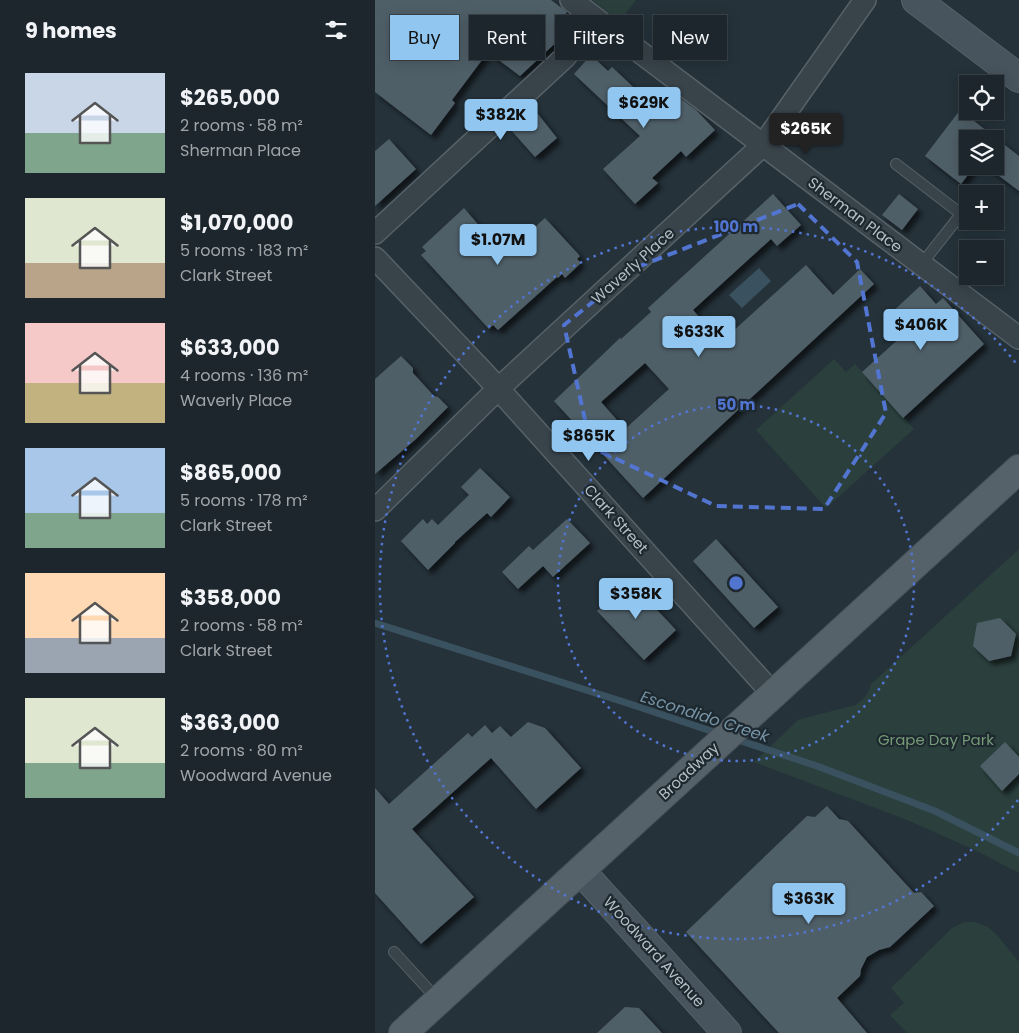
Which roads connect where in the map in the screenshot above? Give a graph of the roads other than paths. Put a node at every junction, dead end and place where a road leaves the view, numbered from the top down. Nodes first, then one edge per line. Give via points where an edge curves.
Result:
1 (571, 0) edge
2 (865, 0) edge
3 (932, 5) edge
4 (591, 15) edge
5 (643, 54) edge
6 (562, 60) edge
7 (1019, 78) edge
8 (763, 145) junction
9 (896, 164) dead end
10 (375, 233) edge
11 (375, 258) edge
12 (921, 265) junction
13 (1019, 338) edge
14 (499, 389) junction
15 (1019, 469) edge
16 (375, 510) edge
17 (773, 694) junction
18 (581, 871) junction
19 (394, 952) dead end
20 (438, 1000) junction
21 (403, 1033) edge
22 (727, 1033) edge

1 - 4 street, Sherman Place
2 - 8 street, Waverly Place
3 - 7 street
5 - 8 street, Sherman Place
6 - 10 street
8 - 12 street, Sherman Place
8 - 14 street, Waverly Place
9 - 12 lane via 961,214
11 - 14 street, Clark Street
12 - 13 street, Sherman Place
14 - 16 street, Waverly Place
14 - 17 street, Clark Street
15 - 17 main road, Broadway
17 - 18 main road, Broadway
18 - 20 main road, Broadway
18 - 22 street, Woodward Avenue
19 - 20 lane
20 - 21 main road, Broadway

